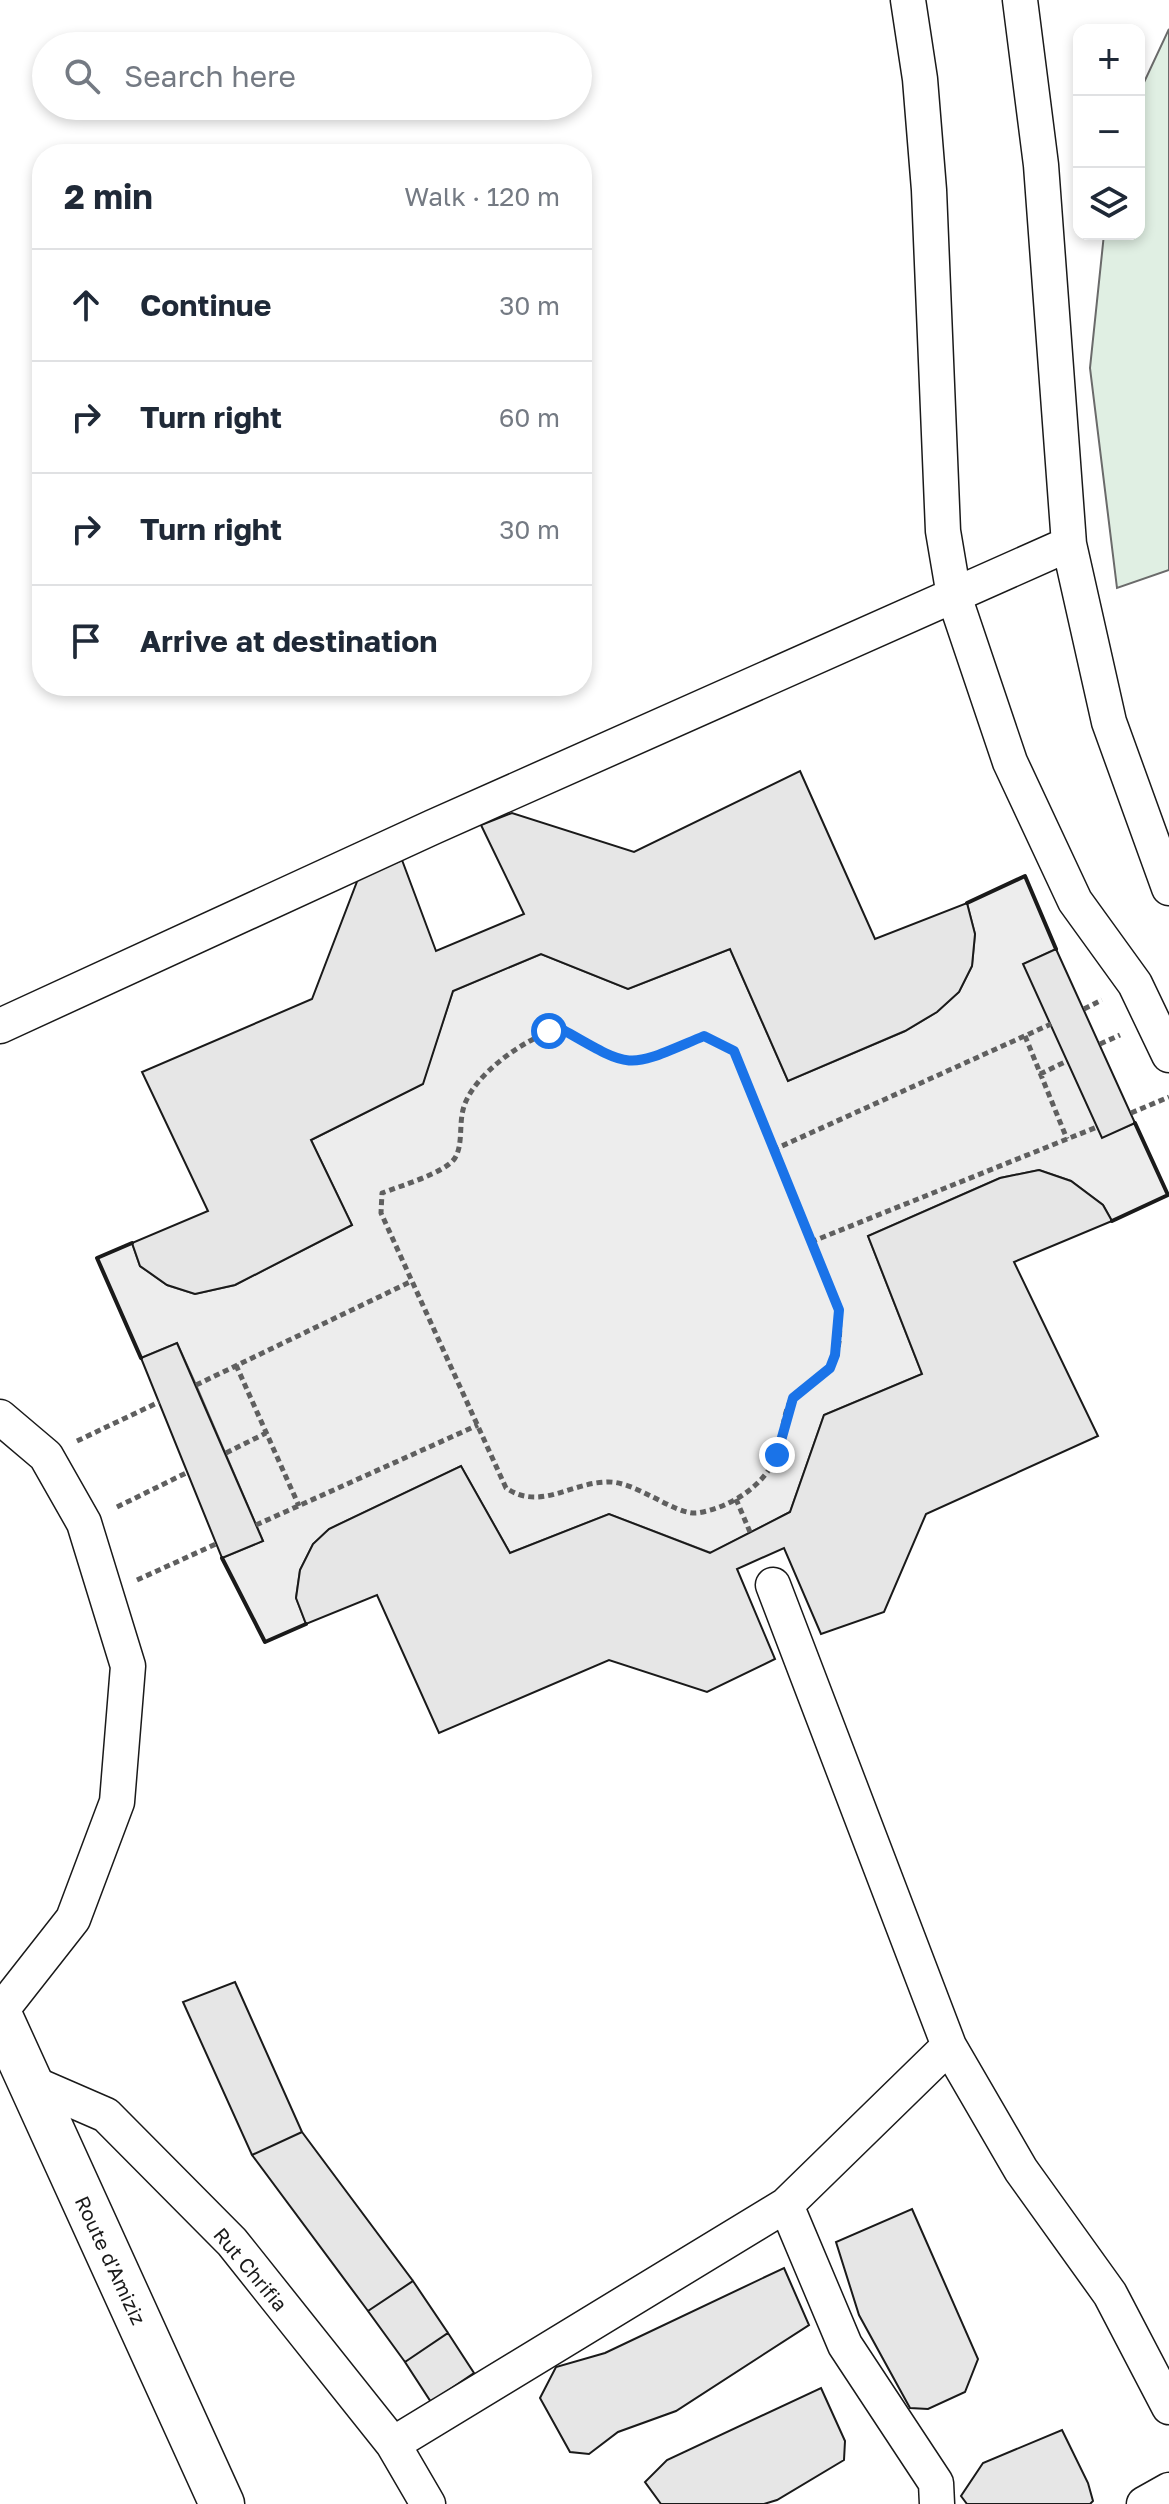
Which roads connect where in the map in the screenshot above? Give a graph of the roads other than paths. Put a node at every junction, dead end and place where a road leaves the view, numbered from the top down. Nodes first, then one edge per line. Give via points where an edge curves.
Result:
1 (908, 0) edge
2 (1020, 0) edge
3 (1069, 544) junction
4 (954, 596) junction
5 (1169, 888) edge
6 (0, 1026) edge
7 (1169, 1055) edge
8 (0, 1417) edge
9 (773, 1585) dead end
10 (0, 2014) edge
11 (949, 2046) junction
12 (30, 2082) junction
13 (786, 2205) junction
14 (1169, 2407) edge
15 (393, 2444) junction
16 (1169, 2490) edge
17 (222, 2504) edge
18 (428, 2504) edge
19 (937, 2504) edge
20 (1144, 2504) edge

1 - 4 street via 928,174 943,531
2 - 3 street via 1041,165
3 - 4 street
3 - 5 street via 1109,722
4 - 6 street
4 - 7 street via 1010,762 1075,901 1135,984
8 - 10 street via 46,1456 84,1523 128,1666 117,1802 73,1919
9 - 11 street
10 - 12 main road, Route d'Amiziz
11 - 13 street
11 - 14 street via 1021,2170 1110,2294
12 - 15 street, Rut Chrifia via 106,2115 232,2242
12 - 17 main road, Route d'Amiziz
13 - 15 street
13 - 19 street via 845,2345 936,2483
15 - 18 street, Rut Chrifia
16 - 20 street

